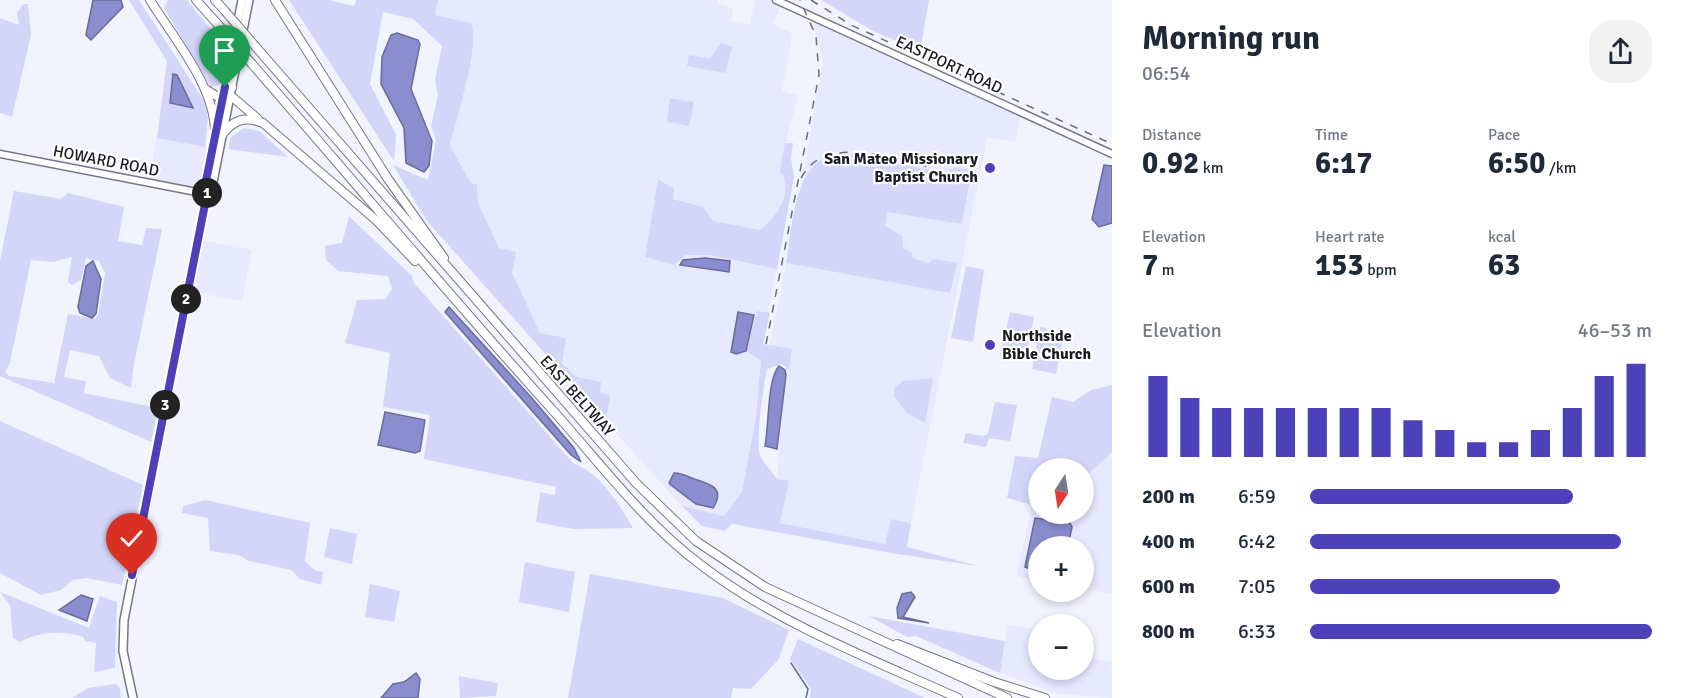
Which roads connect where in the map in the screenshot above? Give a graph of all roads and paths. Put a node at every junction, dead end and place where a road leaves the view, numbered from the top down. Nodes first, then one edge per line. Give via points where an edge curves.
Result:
1 (150, 0) edge
2 (196, 0) edge
3 (215, 0) edge
4 (242, 0) edge
5 (249, 0) edge
6 (275, 0) edge
7 (776, 0) edge
8 (206, 90) junction
9 (227, 91) junction
10 (263, 123) junction
11 (219, 135) junction
12 (0, 154) edge
13 (1112, 154) edge
14 (207, 194) junction
15 (471, 296) junction
16 (485, 335) junction
17 (831, 620) junction
18 (843, 648) junction
19 (994, 682) junction
20 (133, 698) edge
21 (948, 698) edge
22 (958, 698) edge
23 (1007, 698) edge
24 (1034, 698) edge
25 (1045, 698) edge

1 - 8 highway
2 - 16 highway, EAST BELTWAY, bridge
3 - 15 highway, EAST BELTWAY, bridge
4 - 9 main road
5 - 9 main road
6 - 15 highway via 388,179
7 - 13 street, EASTPORT ROAD
8 - 9 highway via 212,95
8 - 11 highway
9 - 10 highway
9 - 11 main road
10 - 11 highway via 250,118 239,120
10 - 16 highway via 377,221
11 - 14 main road via 213,182
12 - 14 street, HOWARD ROAD
14 - 20 main road via 124,620 123,651
15 - 17 highway, EAST BELTWAY via 670,518 746,576
16 - 18 highway, EAST BELTWAY via 669,540 739,592
17 - 19 highway
17 - 23 highway, EAST BELTWAY
18 - 21 highway
18 - 22 highway, EAST BELTWAY
19 - 24 highway
19 - 25 highway

